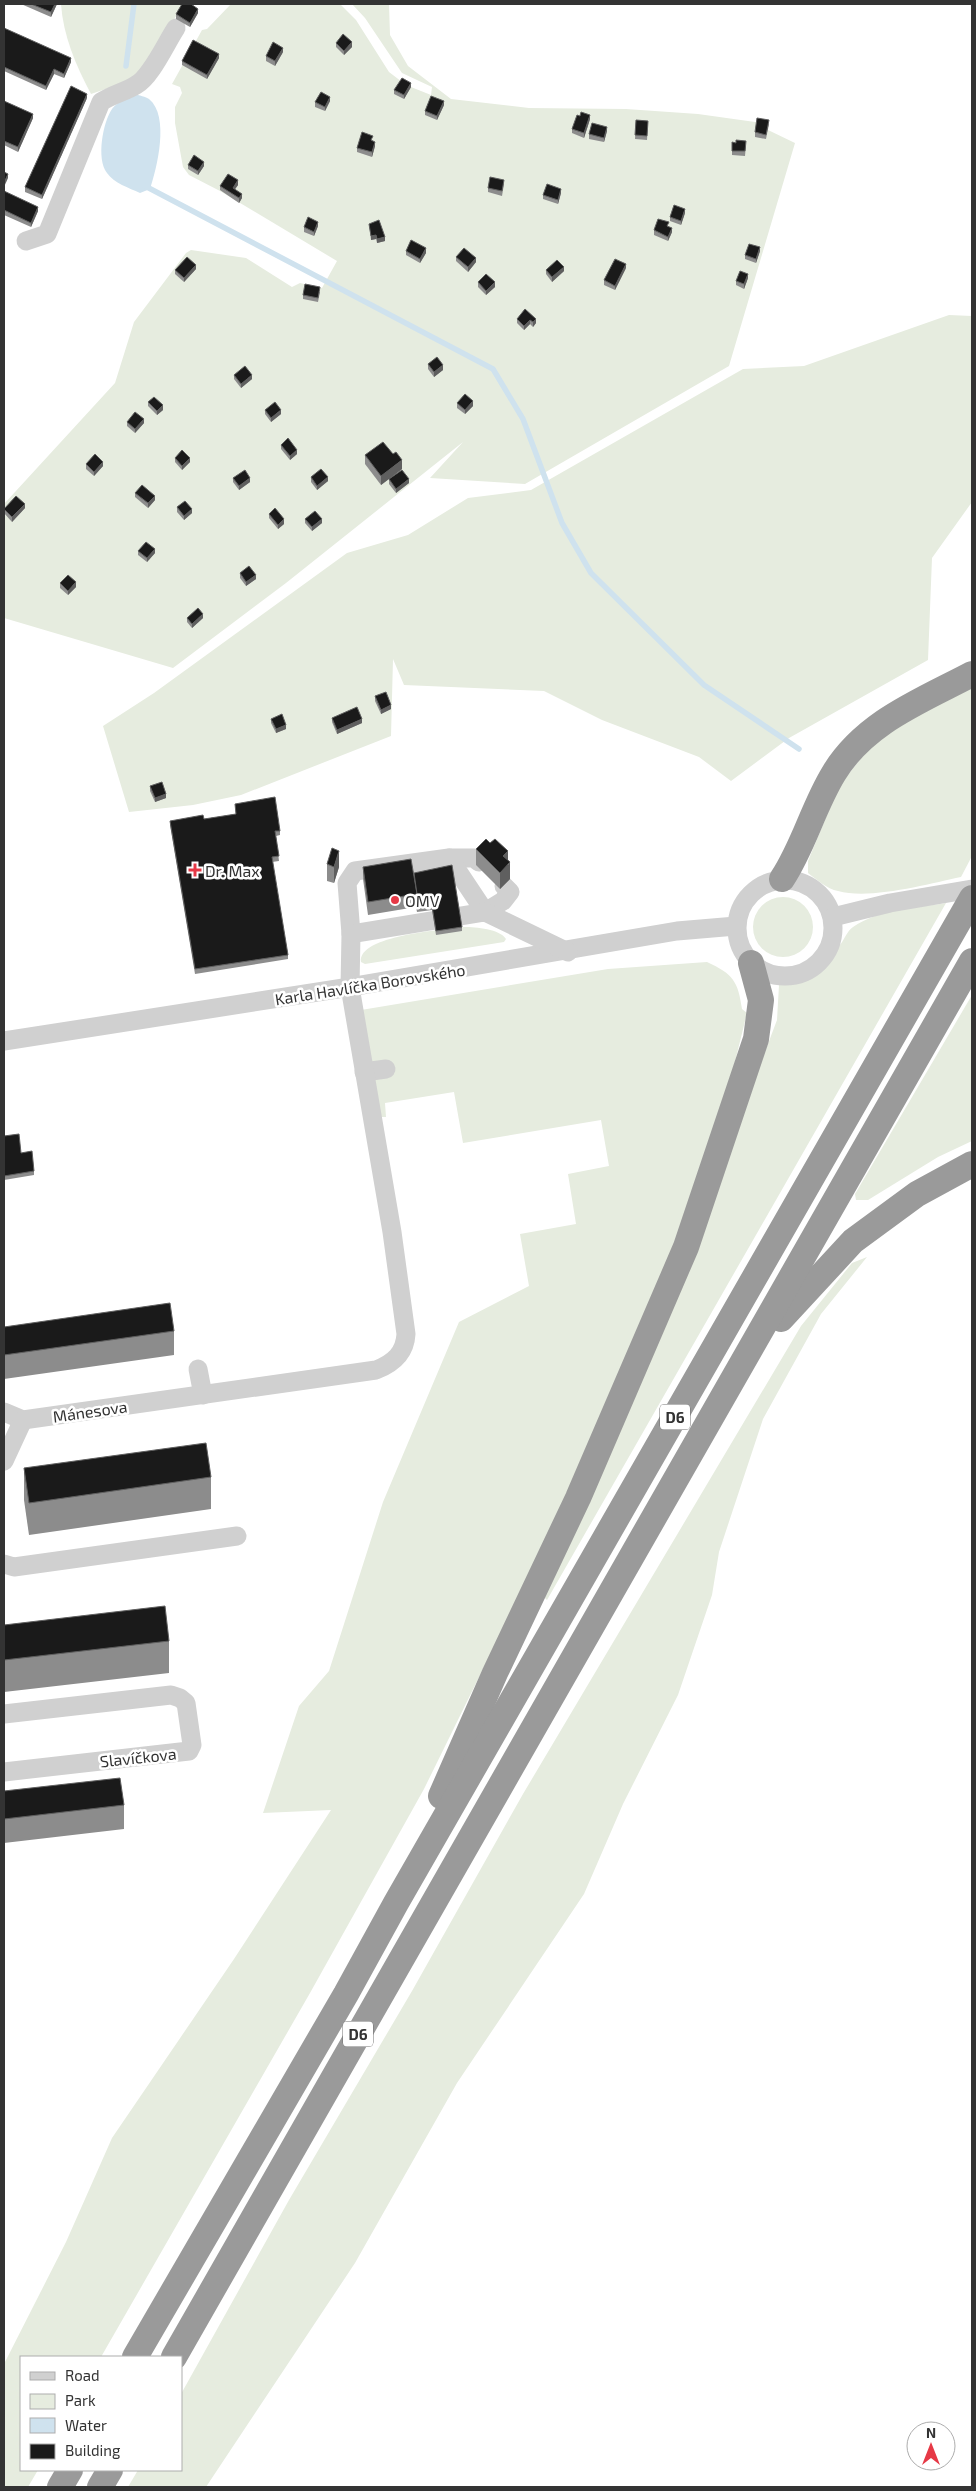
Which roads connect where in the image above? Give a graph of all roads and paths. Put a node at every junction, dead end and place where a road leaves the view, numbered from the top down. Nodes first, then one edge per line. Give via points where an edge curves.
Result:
1 (176, 28) dead end
2 (26, 241) dead end
3 (972, 674) edge
4 (449, 858) junction
5 (479, 862) edge
6 (782, 880) junction
7 (504, 886) edge
8 (972, 889) edge
9 (972, 898) edge
10 (485, 912) junction
11 (833, 917) junction
12 (736, 926) junction
13 (351, 934) junction
14 (568, 952) junction
15 (972, 961) edge
16 (751, 963) junction
17 (350, 987) junction
18 (4, 1040) edge
19 (386, 1069) dead end
20 (364, 1072) junction
21 (972, 1164) edge
22 (748, 1355) junction
23 (198, 1369) dead end
24 (203, 1395) junction
25 (4, 1412) edge
26 (23, 1420) junction
27 (4, 1461) edge
28 (237, 1536) dead end
29 (4, 1564) edge
30 (4, 1714) edge
31 (4, 1772) edge
32 (396, 1903) junction
33 (137, 2356) edge
34 (175, 2356) edge
35 (69, 2471) edge
36 (109, 2471) edge
37 (60, 2487) edge
38 (100, 2487) edge

1 - 2 street via 145,78 101,102 47,234
3 - 6 highway via 888,718 858,741 834,774
4 - 5 street, Mánesova via 474,858
4 - 10 street
4 - 13 street, Mánesova via 355,871 347,883
6 - 11 street via 814,889 822,896
6 - 12 street via 765,884 750,894 740,908
7 - 10 street via 510,892 503,901
8 - 11 street
9 - 32 highway, D6
10 - 13 street
10 - 14 street
11 - 16 street via 832,942 827,953 809,970 785,977 773,975
12 - 14 street, Karla Havlíčka Borovského via 677,932
12 - 16 street via 740,946
13 - 17 street, Mánesova
14 - 17 street, Karla Havlíčka Borovského
15 - 22 highway, D6
16 - 32 highway via 761,1000 756,1039 686,1248 578,1498 494,1673
17 - 18 street, Karla Havlíčka Borovského
17 - 20 street, Mánesova
19 - 20 street
20 - 24 street, Mánesova via 401,1294 406,1334 400,1355 376,1370
21 - 22 highway via 918,1194 853,1241
22 - 34 highway, D6
23 - 24 street
24 - 26 street, Mánesova
25 - 26 street
26 - 27 street
28 - 29 street via 14,1567
30 - 31 street, Slavíčkova via 170,1695 186,1704 192,1745 189,1751
32 - 33 highway, D6
35 - 37 highway
36 - 38 highway

